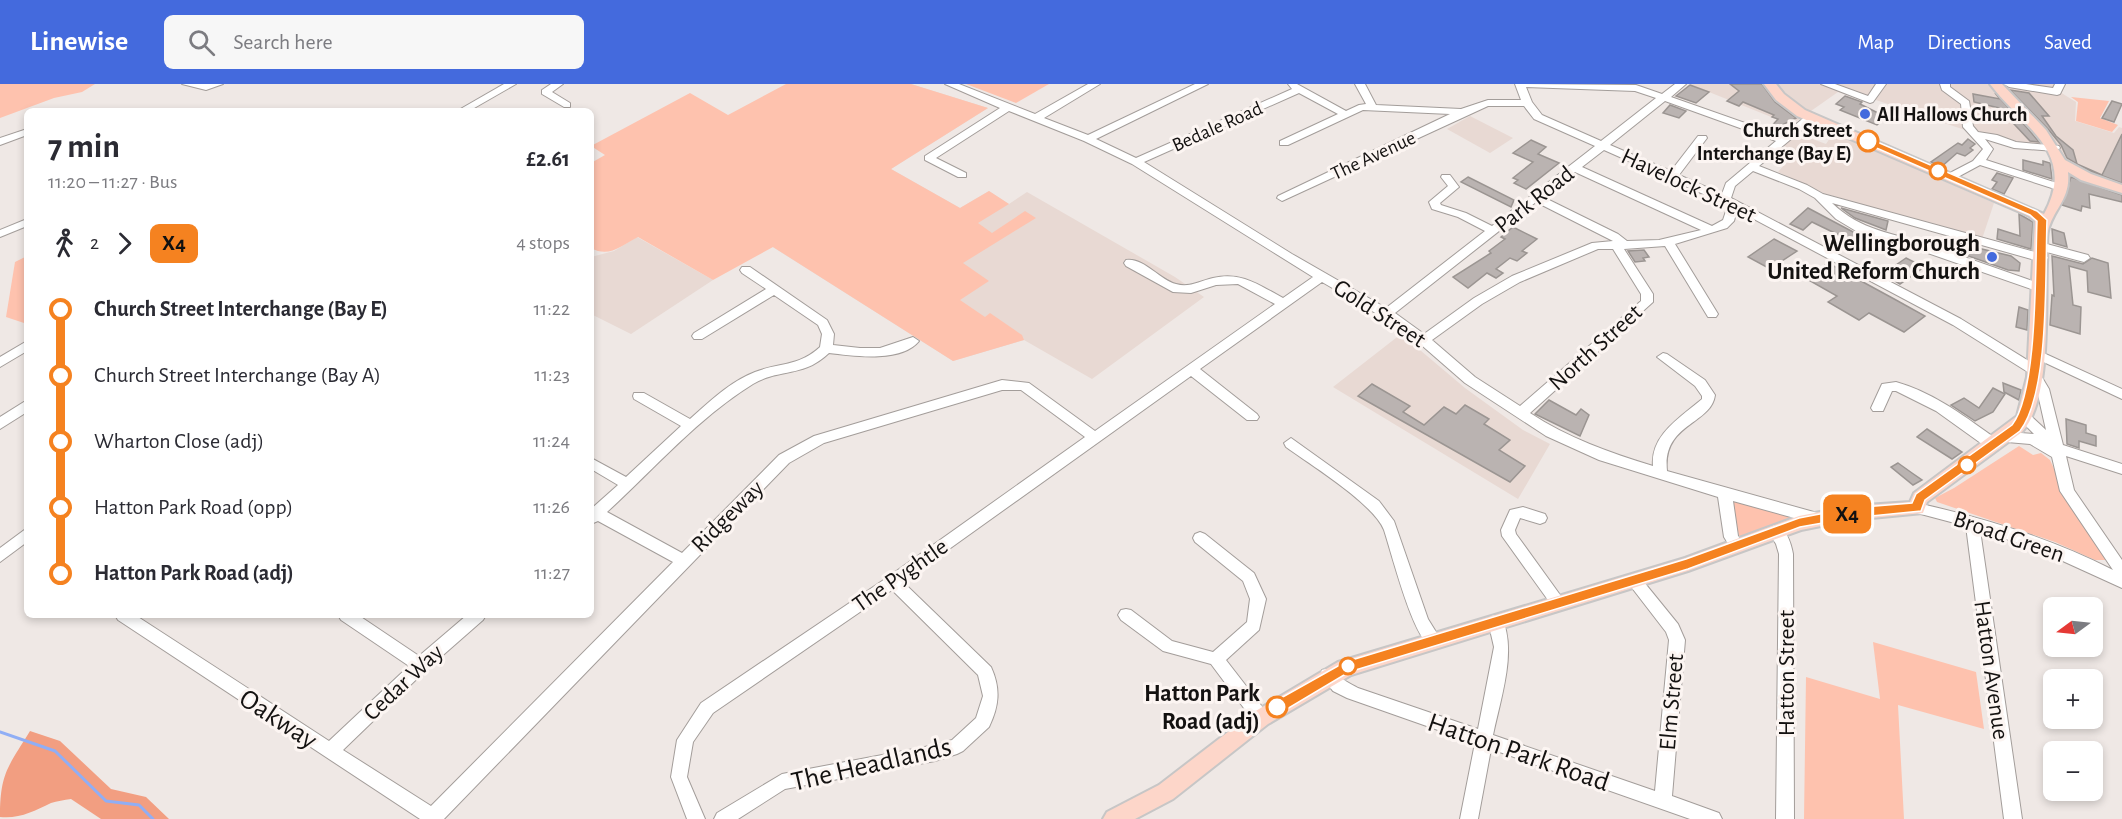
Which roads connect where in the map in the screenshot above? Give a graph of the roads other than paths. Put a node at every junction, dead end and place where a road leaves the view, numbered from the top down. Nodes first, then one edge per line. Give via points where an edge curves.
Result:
1 (187, 84) edge
2 (218, 84) edge
3 (511, 84) edge
4 (558, 84) edge
5 (950, 84) edge
6 (1095, 84) edge
7 (1203, 84) edge
8 (1360, 84) edge
9 (1520, 84) edge
10 (1681, 84) edge
11 (1770, 84) edge
12 (1826, 84) edge
13 (1881, 84) edge
14 (1945, 84) edge
15 (1996, 84) edge
16 (2009, 84) edge
17 (1294, 87) edge
18 (2058, 88) edge
19 (1664, 97) junction
20 (1527, 103) junction
21 (567, 105) dead end
22 (1008, 106) junction
23 (1372, 106) junction
24 (467, 108) edge
25 (1464, 112) junction
26 (1346, 115) junction
27 (1811, 117) junction
28 (1036, 118) junction
29 (24, 133) edge
30 (1975, 135) junction
31 (1702, 138) dead end
32 (1088, 139) junction
33 (1781, 140) junction
34 (0, 142) edge
35 (1284, 142) dead end
36 (1604, 146) junction
37 (2055, 148) junction
38 (1978, 161) junction
39 (1136, 162) junction
40 (2062, 163) junction
41 (1752, 167) junction
42 (1576, 168) junction
43 (963, 175) dead end
44 (1673, 176) junction
45 (1446, 177) dead end
46 (1950, 177) junction
47 (2086, 177) junction
48 (2062, 183) junction
49 (2122, 189) edge
50 (1819, 196) junction
51 (1282, 198) dead end
52 (1536, 198) junction
53 (1730, 202) junction
54 (2052, 210) junction
55 (2034, 213) junction
56 (24, 223) edge
57 (2044, 226) junction
58 (1711, 230) junction
59 (1493, 231) junction
60 (0, 234) edge
61 (1618, 243) junction
62 (1669, 244) junction
63 (2042, 253) junction
64 (2084, 258) dead end
65 (1130, 263) dead end
66 (746, 270) dead end
67 (1322, 276) junction
68 (2040, 288) junction
69 (774, 290) junction
70 (1283, 303) junction
71 (1386, 314) junction
72 (1713, 314) dead end
73 (698, 336) dead end
74 (1424, 340) junction
75 (912, 341) dead end
76 (24, 347) edge
77 (826, 348) junction
78 (2037, 354) junction
79 (1663, 357) dead end
80 (0, 363) edge
81 (1192, 370) junction
82 (2035, 374) junction
83 (2122, 394) edge
84 (639, 396) dead end
85 (24, 407) edge
86 (1878, 408) dead end
87 (1520, 414) junction
88 (1252, 417) dead end
89 (2025, 418) junction
90 (0, 424) edge
91 (691, 426) junction
92 (1094, 437) junction
93 (2000, 441) junction
94 (1291, 443) dead end
95 (2056, 450) junction
96 (594, 465) edge
97 (2122, 470) edge
98 (1662, 474) junction
99 (628, 485) junction
100 (1725, 494) junction
101 (1917, 508) junction
102 (594, 515) edge
103 (594, 516) edge
104 (1540, 518) dead end
105 (1816, 518) junction
106 (1971, 521) junction
107 (1775, 531) junction
108 (24, 536) edge
109 (1200, 537) dead end
110 (1737, 546) junction
111 (3, 550) edge
112 (2108, 556) junction
113 (683, 561) junction
114 (2098, 570) junction
115 (2122, 572) edge
116 (1634, 580) junction
117 (893, 581) junction
118 (2122, 582) edge
119 (1558, 603) junction
120 (1126, 615) dead end
121 (128, 618) edge
122 (350, 618) edge
123 (475, 618) edge
124 (1496, 621) junction
125 (1433, 640) junction
126 (1216, 659) junction
127 (420, 665) junction
128 (1328, 675) junction
129 (1261, 718) junction
130 (1485, 740) junction
131 (330, 751) junction
132 (1663, 801) junction
133 (433, 818) edge
134 (696, 819) edge
135 (723, 819) edge
136 (1114, 819) edge
137 (1469, 819) edge
138 (1713, 819) edge
139 (1785, 819) edge
140 (2013, 819) edge

1 - 2 street
3 - 24 street
4 - 21 street via 545,92
5 - 22 street, Gold Street
6 - 28 street
7 - 32 street
8 - 23 street
9 - 19 street via 1636,88
9 - 20 street
10 - 19 street, Park Road
11 - 27 main road via 1786,102
12 - 13 street via 1870,100
14 - 30 street via 1966,104 1968,127
15 - 37 main road
16 - 18 street
17 - 26 street
17 - 39 street, Bedale Road
19 - 33 street
19 - 36 street, Park Road
20 - 25 street via 1488,103
20 - 36 street, Havelock Street via 1538,117
22 - 28 street, Gold Street
22 - 43 street via 928,158
23 - 25 street
23 - 26 street
25 - 51 street, The Avenue
26 - 35 street
27 - 33 street
27 - 46 main road
28 - 32 street, Gold Street
29 - 34 street
30 - 37 street via 2014,146
30 - 38 street via 1988,149
31 - 44 street
32 - 39 street, Gold Street
33 - 41 street
36 - 42 street, Park Road
36 - 44 street, Havelock Street
37 - 40 main road
38 - 46 street
38 - 48 street
39 - 67 street, Gold Street
40 - 47 main road
40 - 48 main road
41 - 50 street
41 - 53 street via 1730,185
42 - 52 street, Park Road
42 - 58 street
44 - 53 street, Havelock Street
45 - 59 street via 1454,187 1434,202 1436,207
46 - 55 main road
47 - 48 main road via 2073,175
47 - 49 main road
48 - 54 main road
50 - 63 street
50 - 68 street via 1840,217 1860,229
52 - 59 street, Park Road
52 - 61 street via 1614,236
53 - 58 street via 1728,221
53 - 82 street, Havelock Street via 1957,322
54 - 55 main road
54 - 57 main road
55 - 57 main road
56 - 60 street
57 - 63 main road
58 - 62 street
59 - 71 street, Park Road
61 - 62 street
61 - 74 street via 1596,246 1516,279
61 - 87 street, North Street via 1647,294 1647,302
62 - 72 street
63 - 64 street
63 - 68 main road
65 - 70 street via 1173,288 1191,289 1215,281 1240,280
66 - 69 street
67 - 70 street, The Pyghtle
67 - 71 street, Gold Street
68 - 78 main road
69 - 73 street
69 - 77 street via 823,323 828,334
70 - 81 street, The Pyghtle
71 - 74 street, Gold Street
74 - 87 street, Gold Street via 1470,380
75 - 77 street via 894,351 867,354
76 - 80 street
77 - 91 street via 806,366 751,379
78 - 82 main road
78 - 83 street
79 - 98 street via 1709,395 1708,401 1663,442 1659,457
81 - 88 street
81 - 92 street, The Pyghtle
82 - 89 main road
82 - 95 street, Broad Green via 2043,389
84 - 91 street
85 - 90 street
86 - 93 street via 1887,387 1898,386
87 - 98 street, Gold Street via 1551,433 1604,456
89 - 93 main road
89 - 95 street, Broad Green
91 - 99 street
92 - 113 street, Ridgeway via 1024,386 1014,384 842,432 798,448 783,459
92 - 117 street, The Pyghtle
93 - 95 street via 2033,439
93 - 101 main road via 1920,498
94 - 125 street via 1374,505 1389,525 1421,621
95 - 97 street
95 - 112 street, Broad Green via 2067,491
96 - 99 street
98 - 100 street, Gold Street
99 - 102 street
100 - 105 street, Gold Street
100 - 110 street via 1731,537
101 - 105 main road
101 - 106 street, Broad Green
103 - 113 street
104 - 119 street via 1523,512 1515,514 1509,536
105 - 107 main road
106 - 114 street, Broad Green via 2055,549
106 - 140 street, Hatton Avenue
107 - 110 main road
107 - 139 street, Hatton Street via 1786,554
108 - 111 street
109 - 126 street via 1249,577 1258,599 1254,625
110 - 116 main road
112 - 114 street via 2110,566
112 - 115 street, Broad Green
113 - 133 street, Ridgeway
114 - 118 street, Broad Green
116 - 119 main road
116 - 132 street, Elm Street via 1673,629 1677,640
117 - 134 street, The Pyghtle via 706,708 685,740 679,777
117 - 135 street, The Headlands via 985,672 991,696 983,722 957,746 935,753 782,782
119 - 124 main road
120 - 126 street via 1168,646
121 - 131 street, Oakway
122 - 127 street
123 - 127 street, Cedar Way
124 - 125 main road
124 - 130 street via 1502,647
125 - 128 main road
126 - 129 street
127 - 131 street, Cedar Way
128 - 129 main road
128 - 130 street, Hatton Park Road via 1353,693
129 - 136 main road via 1166,792
130 - 132 street, Hatton Park Road
130 - 137 street
131 - 133 street, Oakway
132 - 138 street, Hatton Park Road

